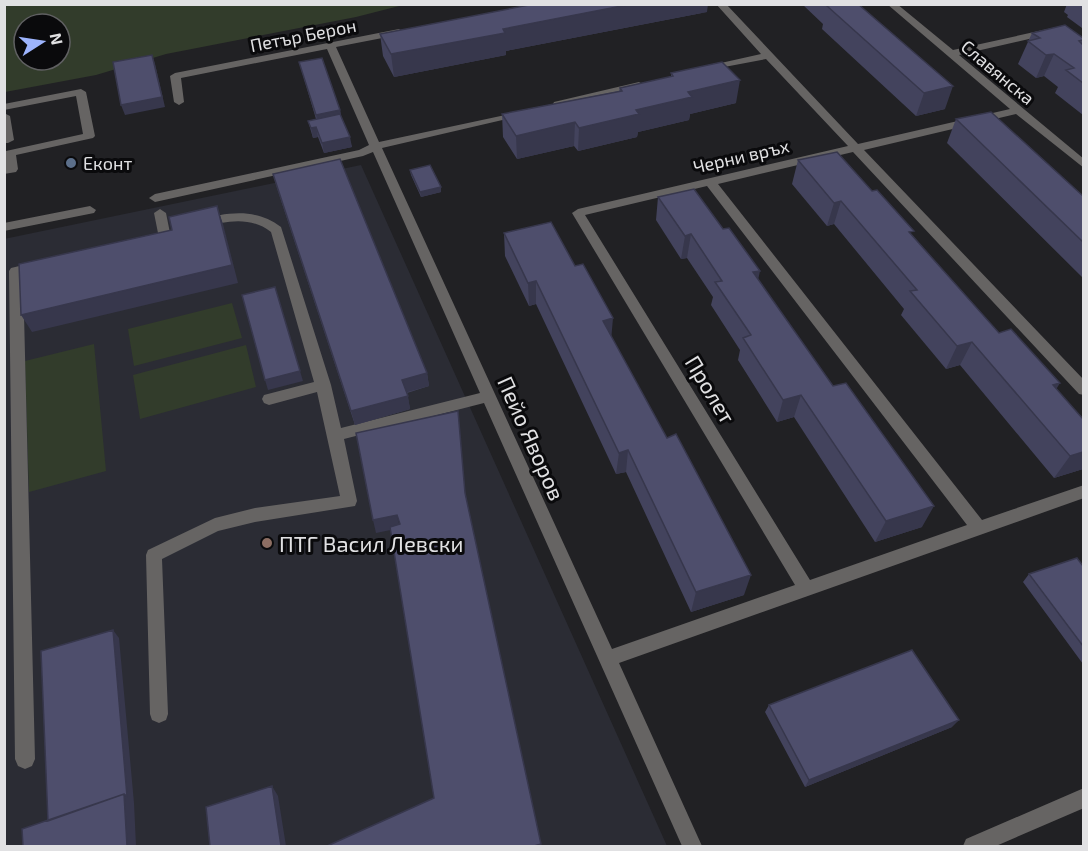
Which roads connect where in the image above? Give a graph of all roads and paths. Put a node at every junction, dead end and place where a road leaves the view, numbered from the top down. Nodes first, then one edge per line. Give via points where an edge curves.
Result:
1 (720, 4) edge
2 (891, 4) edge
3 (408, 30) edge
4 (331, 47) junction
5 (1083, 49) edge
6 (950, 54) junction
7 (768, 55) junction
8 (699, 71) edge
9 (652, 82) edge
10 (179, 102) dead end
11 (4, 107) edge
12 (1018, 110) junction
13 (4, 116) edge
14 (6, 140) edge
15 (375, 146) junction
16 (856, 148) junction
17 (10, 153) junction
18 (1083, 165) edge
19 (4, 170) edge
20 (710, 182) junction
21 (155, 198) dead end
22 (90, 210) dead end
23 (160, 213) dead end
24 (578, 213) joint
25 (4, 227) edge
26 (50, 262) edge
27 (324, 385) junction
28 (1083, 390) edge
29 (488, 396) junction
30 (269, 399) dead end
31 (337, 435) junction
32 (1083, 491) edge
33 (979, 528) junction
34 (806, 589) junction
35 (607, 659) junction
36 (159, 714) dead end
37 (25, 759) dead end
38 (1083, 798) edge
39 (692, 846) edge
40 (973, 846) edge

1 - 7 street
2 - 6 street, Славянска
3 - 4 street, Петър Берон
4 - 10 street, Петър Берон via 175,76
4 - 15 street, Пейо Яворов
5 - 6 street via 1057,30
6 - 12 street, Славянска
7 - 8 street
7 - 16 street
9 - 15 street
11 - 17 street via 81,92 88,136
12 - 16 street, Черни връх
12 - 18 street, Славянска
13 - 14 street
14 - 17 street
15 - 21 street via 363,153
15 - 29 street, Пейо Яворов
16 - 20 street, Черни връх
16 - 28 street
17 - 19 street via 12,169
20 - 24 street, Черни връх
20 - 33 street
22 - 25 street
23 - 27 street via 169,232 245,216 269,222 277,230
24 - 34 street, Пролет
26 - 37 street via 16,271
27 - 30 street
27 - 31 street
29 - 31 street
29 - 35 street, Пейо Яворов
31 - 36 street via 349,501 215,525 154,555
32 - 33 street
33 - 34 street
34 - 35 street
35 - 39 street, Пейо Яворов
38 - 40 street

